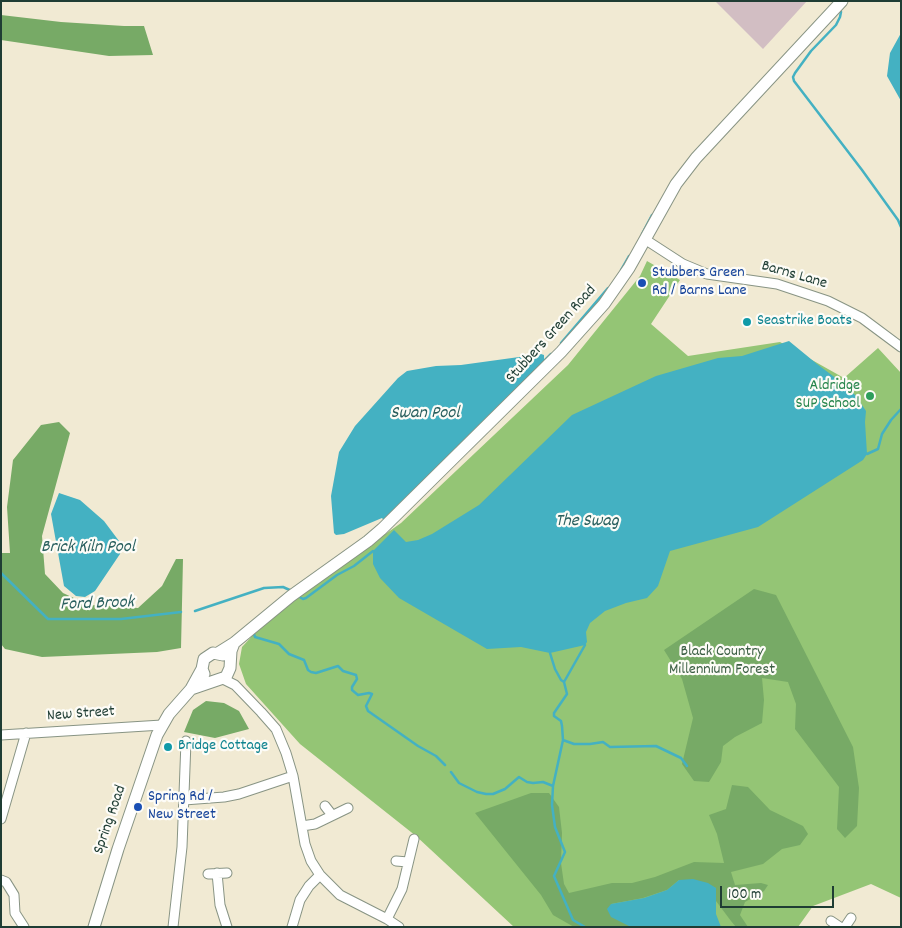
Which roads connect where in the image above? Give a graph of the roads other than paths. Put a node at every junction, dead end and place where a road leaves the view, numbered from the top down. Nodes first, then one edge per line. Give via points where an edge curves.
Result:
1 (842, 1) edge
2 (646, 240) junction
3 (901, 346) edge
4 (234, 643) junction
5 (218, 653) junction
6 (230, 666) junction
7 (202, 669) junction
8 (218, 680) junction
9 (235, 685) junction
10 (191, 689) junction
11 (162, 725) junction
12 (26, 733) junction
13 (1, 735) edge
14 (189, 746) dead end
15 (293, 776) junction
16 (184, 800) junction
17 (325, 806) dead end
18 (348, 808) dead end
19 (332, 815) junction
20 (1, 819) edge
21 (302, 826) junction
22 (414, 839) dead end
23 (396, 860) dead end
24 (408, 862) junction
25 (227, 873) dead end
26 (320, 875) junction
27 (1, 880) edge
28 (851, 918) dead end
29 (387, 919) junction
30 (830, 921) dead end
31 (24, 927) edge
32 (94, 927) edge
33 (173, 927) edge
34 (227, 927) edge
35 (292, 927) edge
36 (398, 927) edge
37 (840, 927) edge
38 (845, 927) edge

1 - 2 street, Stubbers Green Road via 696,158 676,184
2 - 3 street, Barns Lane via 683,264 707,274 770,283 828,301 862,318
2 - 4 street, Stubbers Green Road via 592,318 406,507 368,541 301,588
4 - 5 street, Stubbers Green Road
4 - 6 street
5 - 6 street
5 - 7 street via 204,659
6 - 8 street via 226,677
6 - 9 street
7 - 8 street via 207,677
7 - 10 street
8 - 9 street
8 - 10 street
9 - 15 street via 276,730
10 - 11 street
11 - 12 street, New Street
11 - 32 street, Spring Road
12 - 13 street, New Street
12 - 20 street
14 - 16 street
15 - 16 street via 239,794
15 - 21 street
16 - 33 street
17 - 19 street
18 - 19 street
19 - 21 street via 315,824
21 - 26 street via 311,861
22 - 24 street
23 - 24 street
24 - 29 street via 402,889
25 - 34 street via 212,874
26 - 29 street via 340,895
26 - 35 street via 300,900
27 - 31 street via 14,895 15,912
28 - 38 street
29 - 36 street
30 - 37 street

